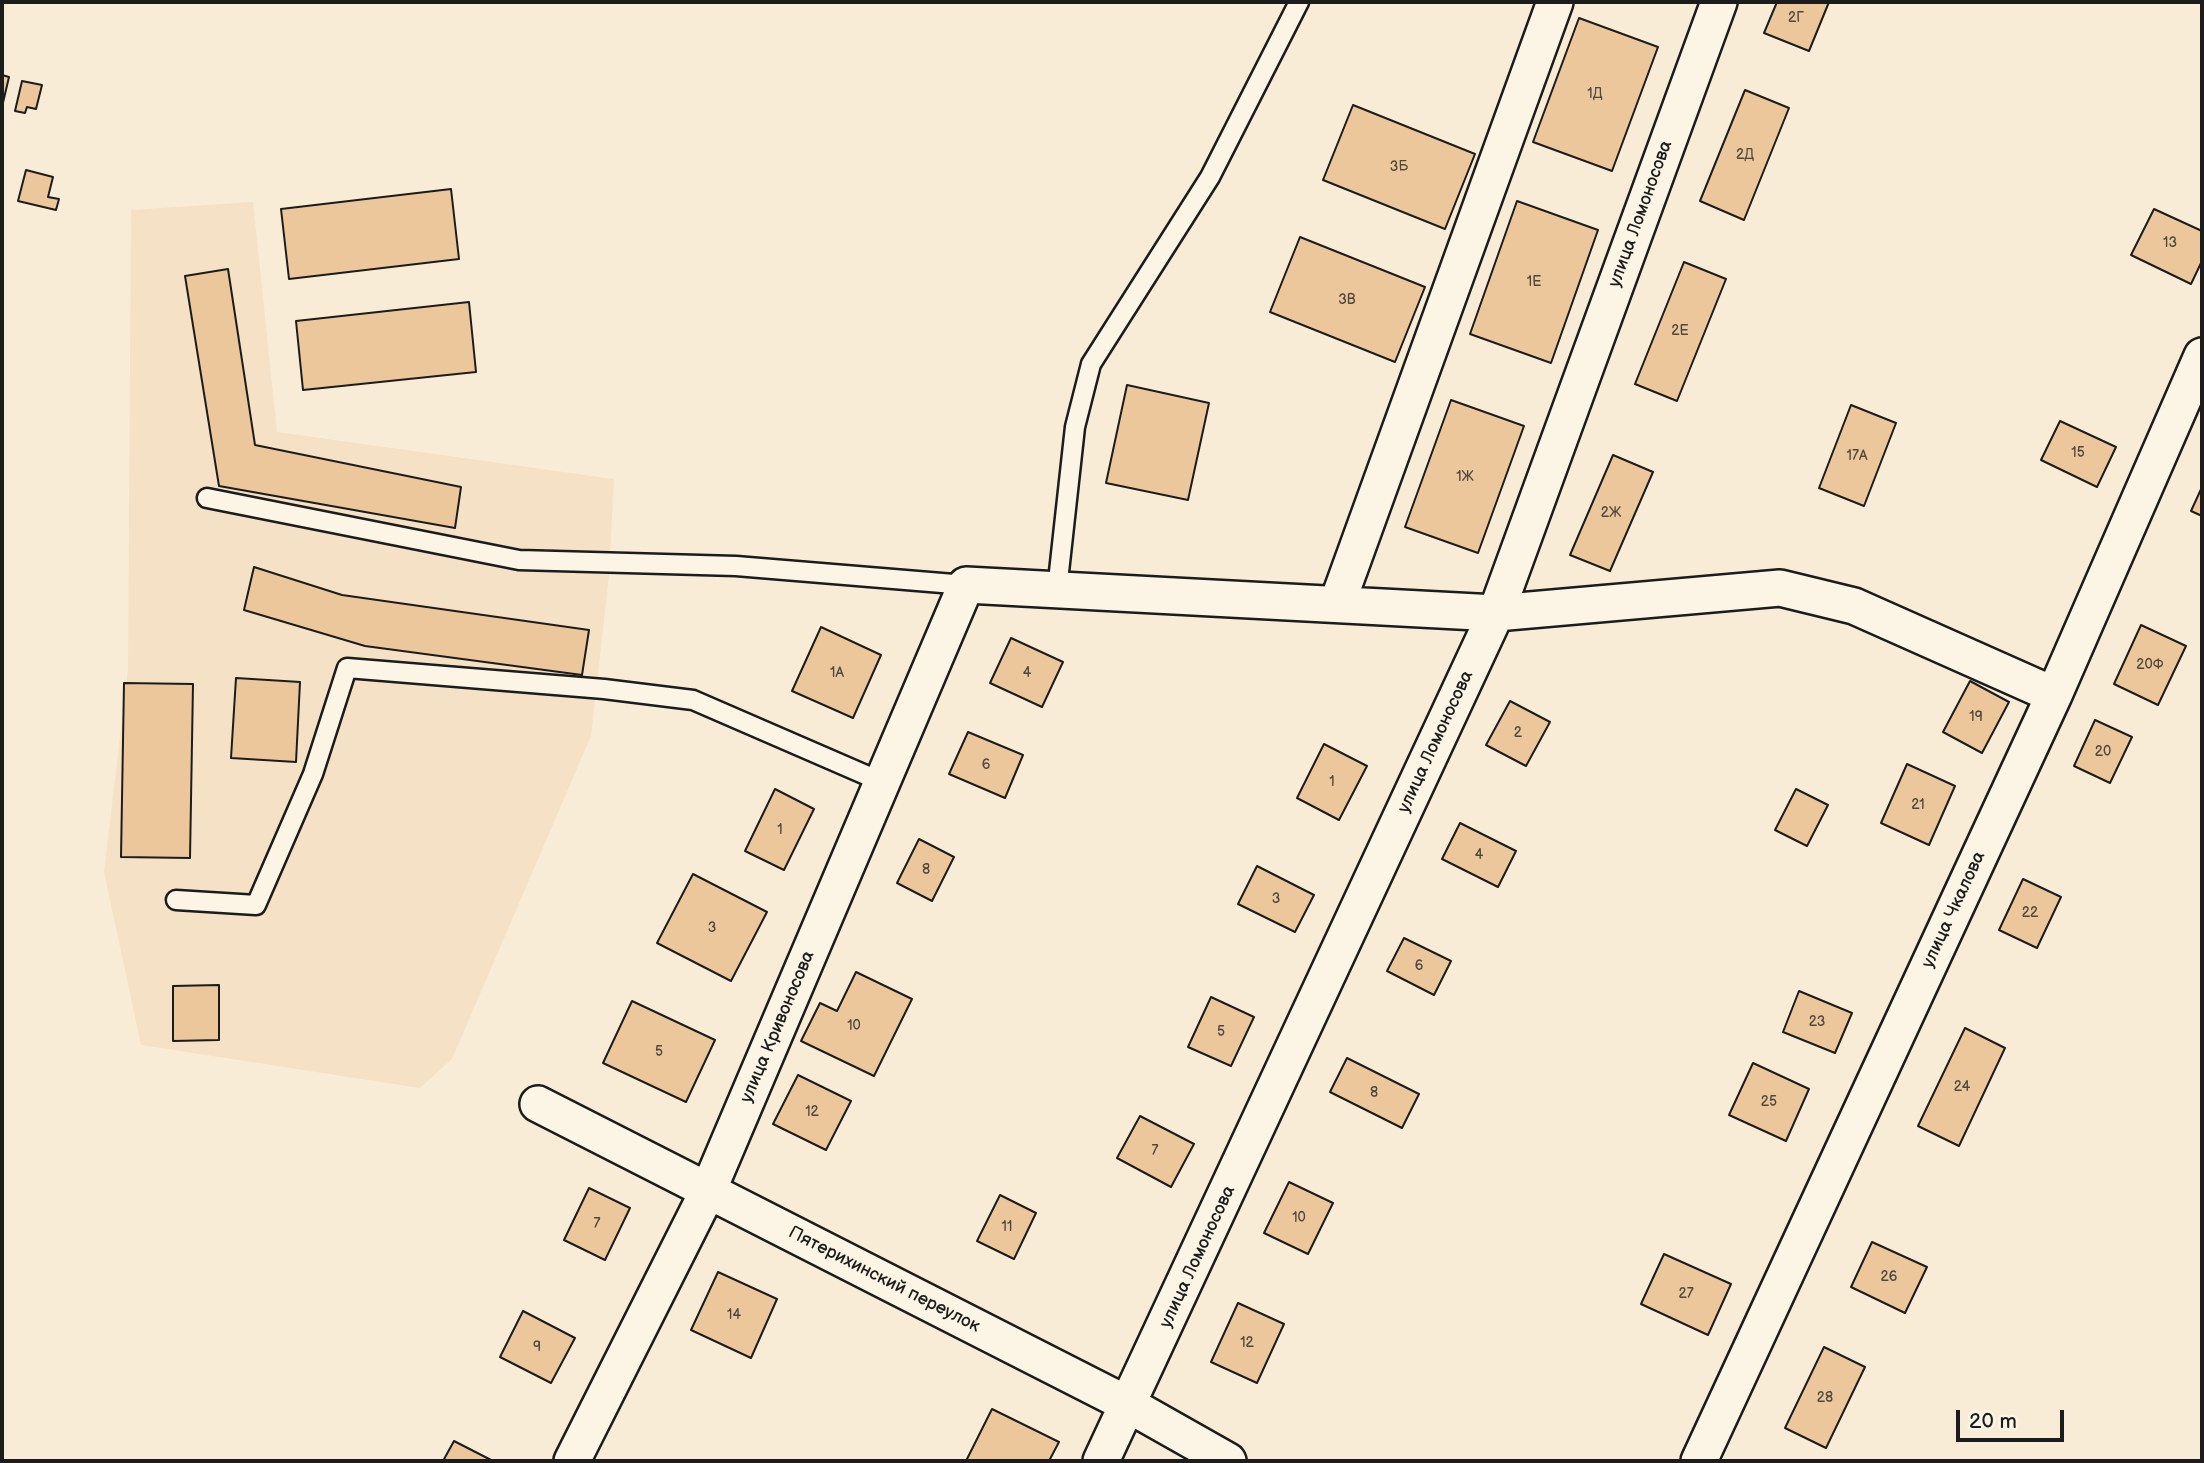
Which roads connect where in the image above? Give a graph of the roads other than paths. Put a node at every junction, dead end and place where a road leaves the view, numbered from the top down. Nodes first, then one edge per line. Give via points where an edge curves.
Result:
1 (1299, 2) edge
2 (1555, 2) edge
3 (1719, 2) edge
4 (2202, 356) edge
5 (207, 498) dead end
6 (966, 585) junction
7 (1057, 590) junction
8 (1337, 604) junction
9 (1496, 613) junction
10 (2054, 695) junction
11 (882, 782) junction
12 (176, 900) dead end
13 (538, 1104) dead end
14 (708, 1191) junction
15 (1129, 1405) junction
16 (572, 1461) edge
17 (1101, 1461) edge
18 (1228, 1461) edge
19 (1699, 1461) edge

1 - 7 lane via 1210,177 1091,364 1075,427
2 - 8 street
3 - 9 street, улица Ломоносова
4 - 10 street, улица Чкалова
5 - 6 lane via 519,560 736,566
6 - 7 street
6 - 11 street, улица Кривоносова
7 - 8 street
8 - 9 street
9 - 10 street via 1780,588 1854,606
9 - 15 street, улица Ломоносова
10 - 19 street, улица Чкалова
11 - 12 lane via 693,700 346,668 313,774 256,905
11 - 14 street, улица Кривоносова
13 - 14 street, Пятерихинский переулок
14 - 15 street, Пятерихинский переулок
14 - 16 street, улица Кривоносова
15 - 17 street, улица Ломоносова
15 - 18 street, Пятерихинский переулок

